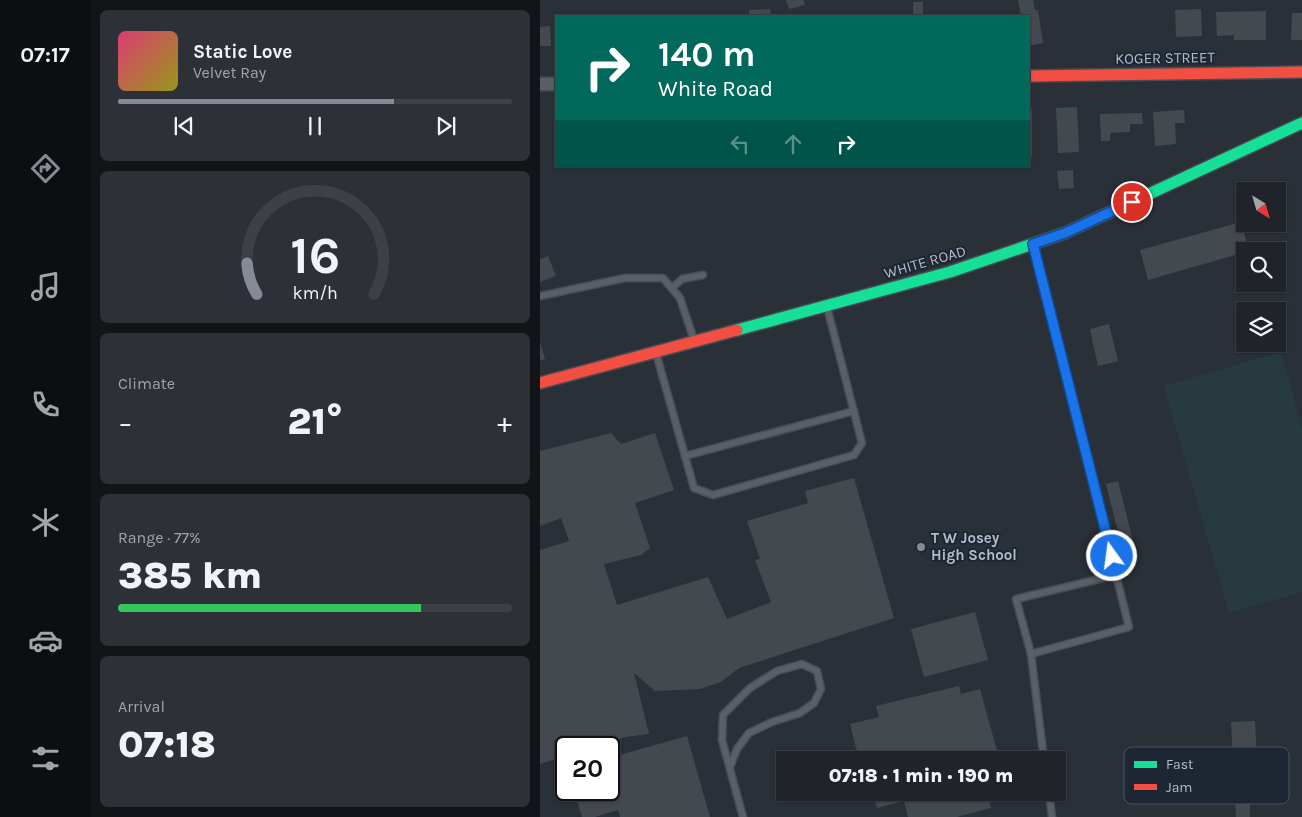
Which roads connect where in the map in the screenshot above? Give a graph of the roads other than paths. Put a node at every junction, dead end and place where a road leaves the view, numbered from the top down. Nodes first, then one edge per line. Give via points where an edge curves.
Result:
1 (1302, 72) edge
2 (1030, 76) edge
3 (540, 84) edge
4 (555, 84) edge
5 (1302, 123) edge
6 (1033, 244) junction
7 (704, 275) dead end
8 (672, 288) junction
9 (540, 296) edge
10 (826, 305) junction
11 (694, 341) junction
12 (655, 352) junction
13 (540, 383) edge
14 (854, 411) junction
15 (685, 456) junction
16 (1116, 575) junction
17 (1031, 654) junction
18 (1043, 751) edge
19 (730, 767) junction
20 (1050, 801) edge
21 (743, 817) edge
22 (1052, 817) edge

1 - 2 street, KOGER STREET
3 - 4 street
5 - 6 street, WHITE ROAD via 1065,233
6 - 10 street, WHITE ROAD via 950,272
6 - 16 lane
7 - 8 lane via 682,279
8 - 9 lane via 663,278 625,278
8 - 11 lane via 680,298
10 - 11 street, WHITE ROAD
10 - 14 lane
11 - 12 street, WHITE ROAD
12 - 13 street, WHITE ROAD
12 - 15 lane
14 - 15 lane
14 - 15 lane via 862,443 854,455 752,485 713,495 694,488
16 - 17 lane via 1129,627
16 - 17 lane via 1016,599
17 - 18 lane
19 - 19 lane via 722,740 723,715 750,688 777,671 802,664 818,671 821,688 814,703 800,713 749,733
19 - 21 lane
20 - 22 lane

